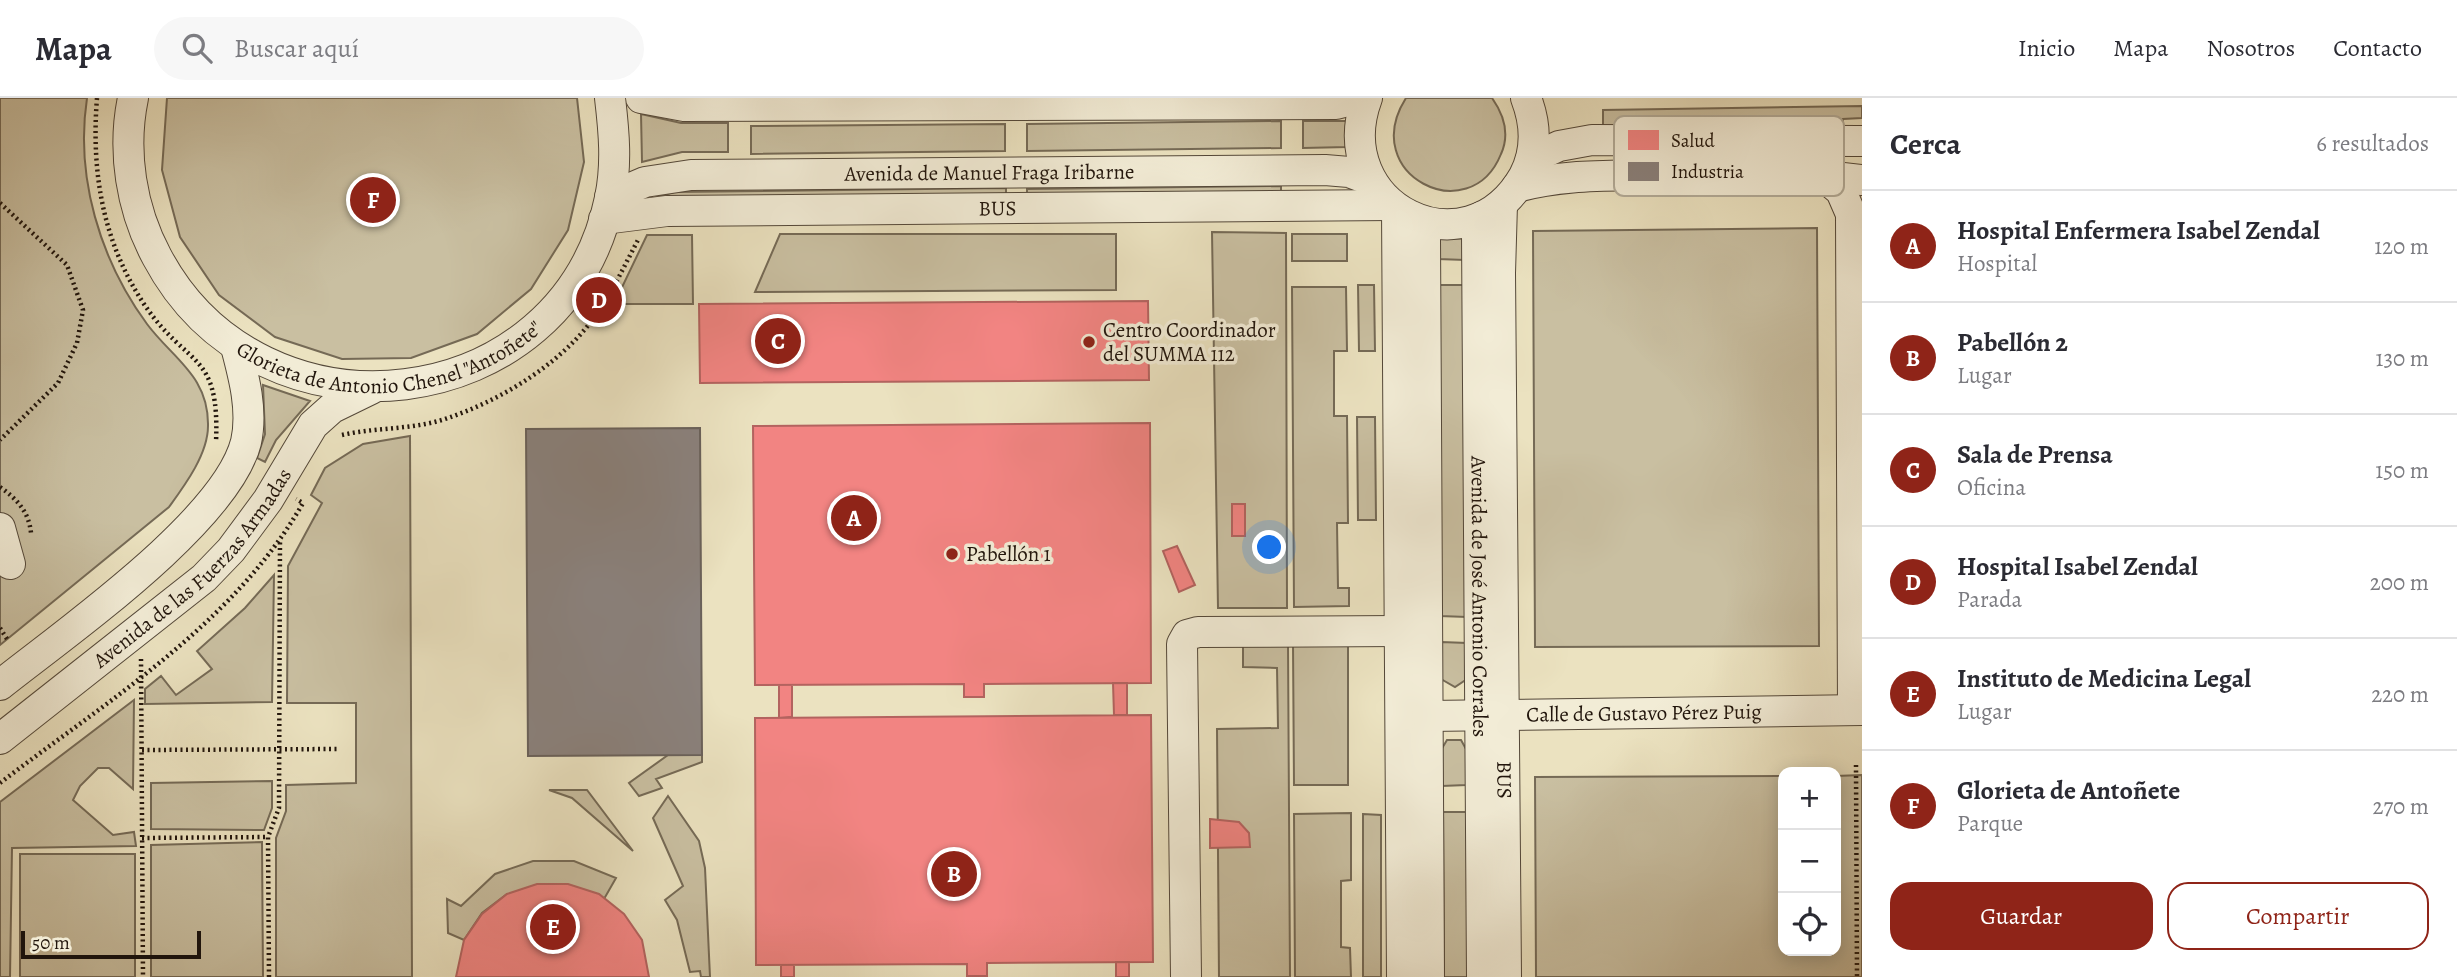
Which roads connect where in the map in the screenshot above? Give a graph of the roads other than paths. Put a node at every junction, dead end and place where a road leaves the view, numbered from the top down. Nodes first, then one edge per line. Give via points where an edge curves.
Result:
1 (134, 98) edge
2 (610, 98) edge
3 (641, 98) edge
4 (1360, 98) edge
5 (1367, 98) edge
6 (1528, 104) edge
7 (1592, 139) junction
8 (1614, 139) edge
9 (1844, 141) edge
10 (1862, 141) edge
11 (1531, 159) junction
12 (1614, 176) edge
13 (1844, 177) edge
14 (1370, 180) junction
15 (1862, 180) edge
16 (1843, 196) edge
17 (1500, 203) junction
18 (607, 208) junction
19 (1402, 212) junction
20 (1857, 303) edge
21 (236, 347) junction
22 (370, 389) junction
23 (0, 528) edge
24 (10, 564) dead end
25 (1400, 631) junction
26 (0, 685) edge
27 (1857, 710) edge
28 (1493, 714) junction
29 (1427, 716) junction
30 (0, 739) edge
31 (1186, 977) edge
32 (1402, 977) edge
33 (1429, 977) edge
34 (1482, 977) edge
35 (1506, 977) edge

1 - 21 street, Glorieta de Antonio Chenel "Antoñete" via 128,143 131,177 149,243 185,301
2 - 18 street, Glorieta de Antonio Chenel "Antoñete" via 615,142
3 - 4 street via 697,106 1335,104
5 - 14 street via 1358,136
6 - 7 street via 1556,125
6 - 11 street via 1534,137
7 - 8 street
7 - 11 street via 1559,146
9 - 10 street
11 - 17 street
12 - 17 street via 1572,177
13 - 15 street
14 - 18 street, Avenida de Manuel Fraga Iribarne via 1325,170 691,175 645,182
14 - 19 street
16 - 20 street via 1851,215
17 - 19 street, BUS via 1452,224
17 - 28 street, Avenida de José Antonio Corrales via 1478,235
18 - 19 street, BUS
18 - 22 street, Glorieta de Antonio Chenel "Antoñete" via 591,252 572,283 524,335 462,371 428,382
19 - 25 street
19 - 29 street via 1425,239
20 - 27 street
21 - 22 street, Glorieta de Antonio Chenel "Antoñete" via 278,370 323,384
21 - 26 street, Avenida de las Fuerzas Armadas via 247,394 246,442 231,477 177,539
22 - 30 street, Avenida de las Fuerzas Armadas via 331,408 313,425 268,500 204,578
23 - 24 street
25 - 31 street via 1187,635 1182,644
25 - 32 street
27 - 28 street, Calle de Gustavo Pérez Puig
28 - 29 street, Calle de Gustavo Pérez Puig
28 - 34 street, Avenida de José Antonio Corrales
28 - 35 street, BUS
29 - 33 street

